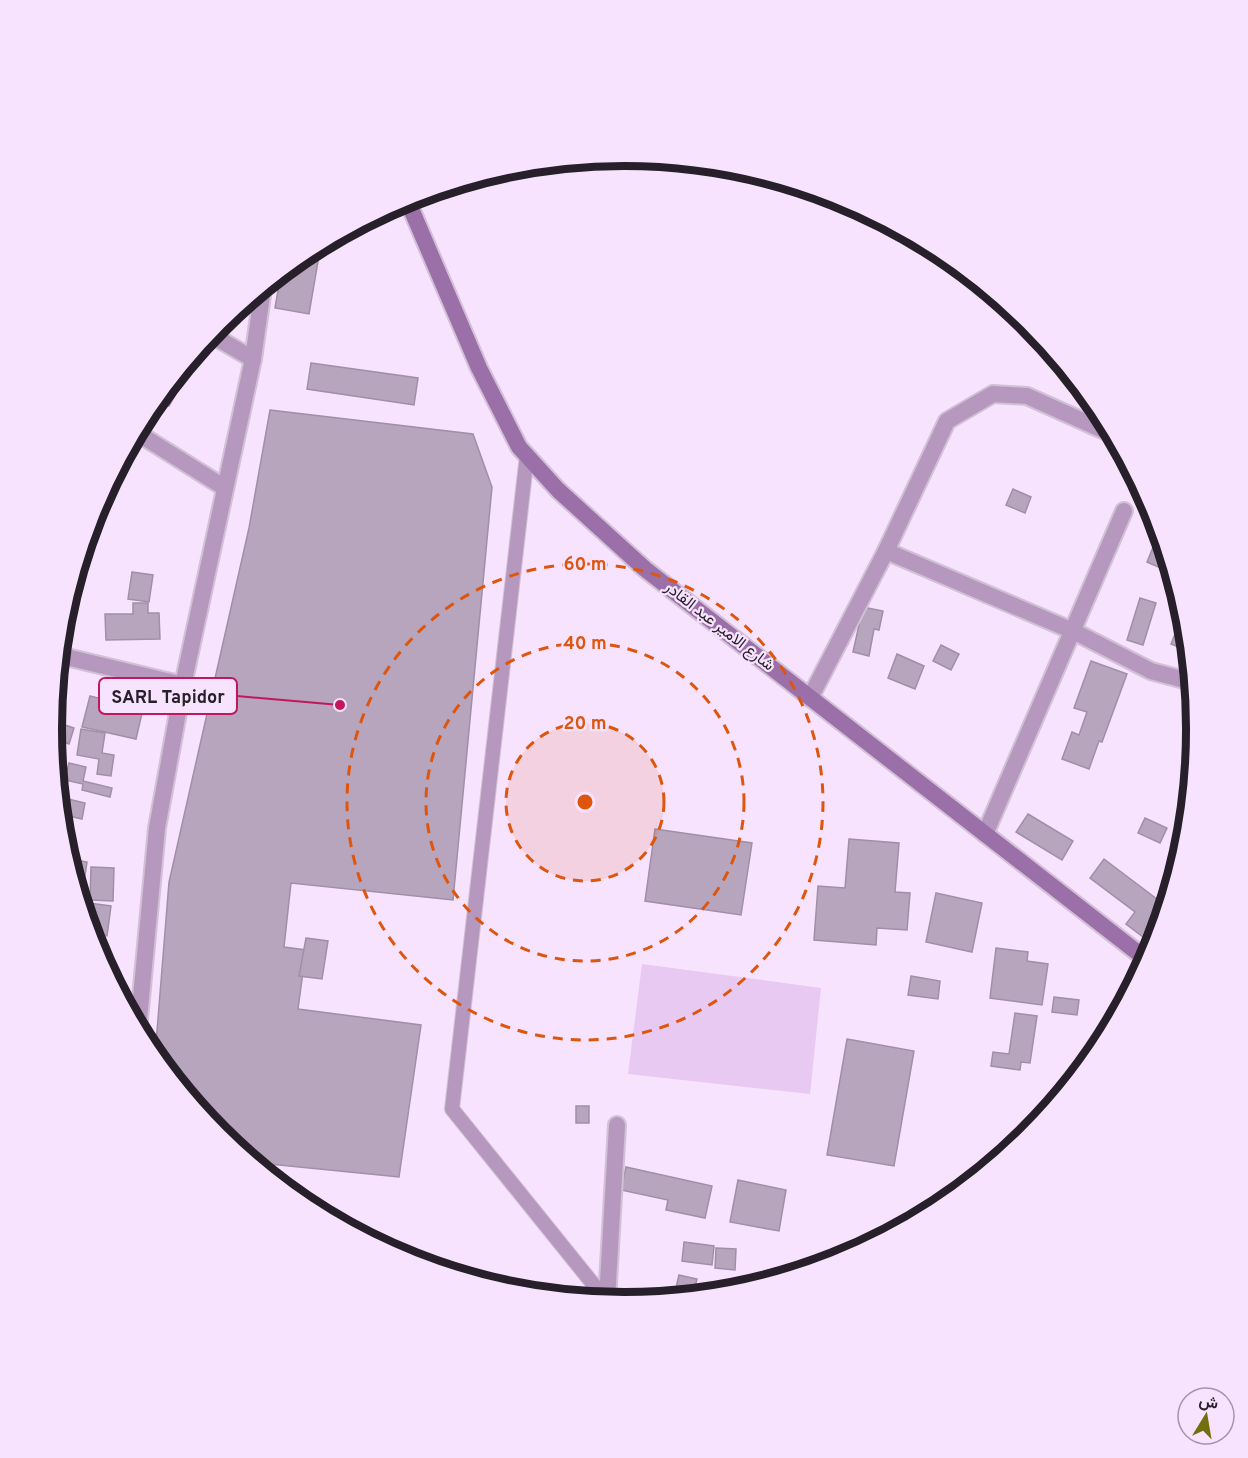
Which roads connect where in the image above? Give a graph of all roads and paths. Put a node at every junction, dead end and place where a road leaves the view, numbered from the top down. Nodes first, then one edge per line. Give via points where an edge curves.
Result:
1 (412, 208) edge
2 (261, 299) edge
3 (219, 339) edge
4 (253, 359) junction
5 (1099, 428) edge
6 (144, 437) edge
7 (527, 455) junction
8 (225, 488) junction
9 (1124, 511) dead end
10 (886, 551) junction
11 (1073, 631) junction
12 (66, 657) edge
13 (1184, 680) edge
14 (183, 685) junction
15 (810, 698) junction
16 (985, 834) junction
17 (1139, 954) edge
18 (139, 1014) edge
19 (617, 1125) dead end
20 (599, 1291) edge
21 (608, 1291) edge

1 - 7 main road, شارع الامير عبد القادر via 479,368 519,447
2 - 4 street
3 - 4 street
4 - 8 street
5 - 10 street via 1027,396 993,394 947,421
6 - 8 street
7 - 15 main road, شارع الامير عبد القادر via 558,490 645,569
7 - 20 lane via 452,1109
8 - 14 street
9 - 11 street
10 - 11 street
10 - 15 street
11 - 13 street via 1151,671
11 - 16 street
12 - 14 street
14 - 18 street via 157,828
15 - 16 main road, شارع الامير عبد القادر
16 - 17 main road, شارع الامير عبد القادر
19 - 21 street

